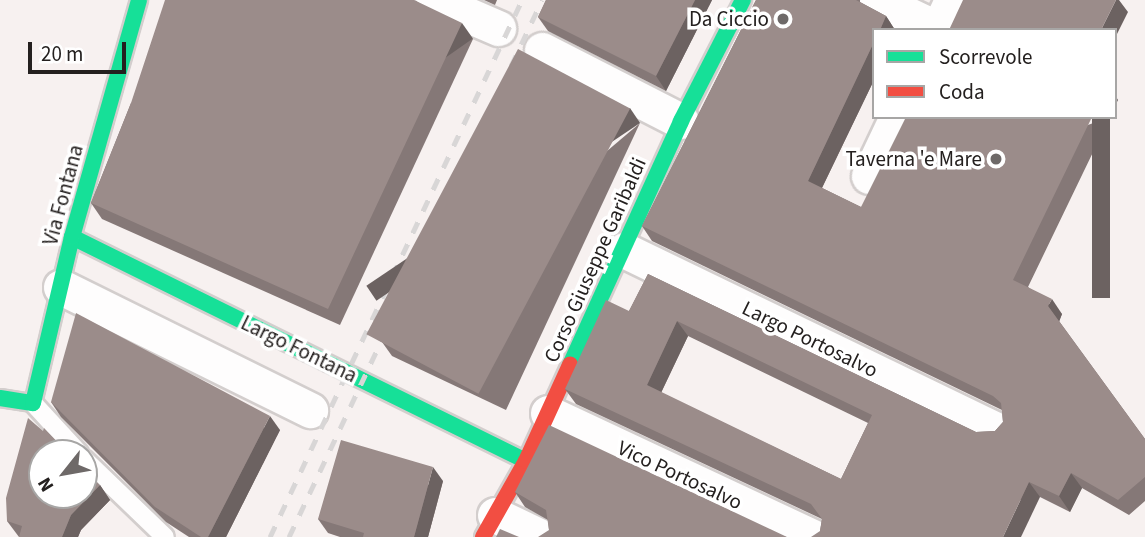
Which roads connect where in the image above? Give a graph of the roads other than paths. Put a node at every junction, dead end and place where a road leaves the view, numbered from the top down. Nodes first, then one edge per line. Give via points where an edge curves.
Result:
1 (139, 0) edge
2 (433, 0) edge
3 (743, 0) edge
4 (877, 0) edge
5 (952, 0) edge
6 (935, 28) edge
7 (940, 28) edge
8 (498, 29) dead end
9 (542, 50) dead end
10 (896, 119) edge
11 (681, 121) junction
12 (869, 176) dead end
13 (72, 237) junction
14 (624, 250) junction
15 (61, 287) junction
16 (0, 398) edge
17 (33, 403) junction
18 (310, 410) dead end
19 (548, 413) junction
20 (995, 429) edge
21 (66, 439) edge
22 (526, 461) junction
23 (98, 472) edge
24 (489, 526) edge
25 (165, 537) edge
26 (541, 537) edge
27 (813, 537) edge

1 - 13 street, Via Fontana
2 - 8 street
3 - 11 street, Corso Giuseppe Garibaldi
4 - 6 street
5 - 7 street
9 - 11 street
10 - 12 street
11 - 14 street, Corso Giuseppe Garibaldi
13 - 15 street, Via Fontana
13 - 22 street, Largo Fontana
14 - 19 street, Corso Giuseppe Garibaldi
14 - 20 street, Largo Portosalvo
15 - 17 street, Via Fontana
15 - 18 street
16 - 17 street
17 - 21 lane
19 - 22 street, Corso Giuseppe Garibaldi
19 - 27 street, Vico Portosalvo
22 - 24 street, Corso Giuseppe Garibaldi
23 - 25 lane
24 - 26 street

